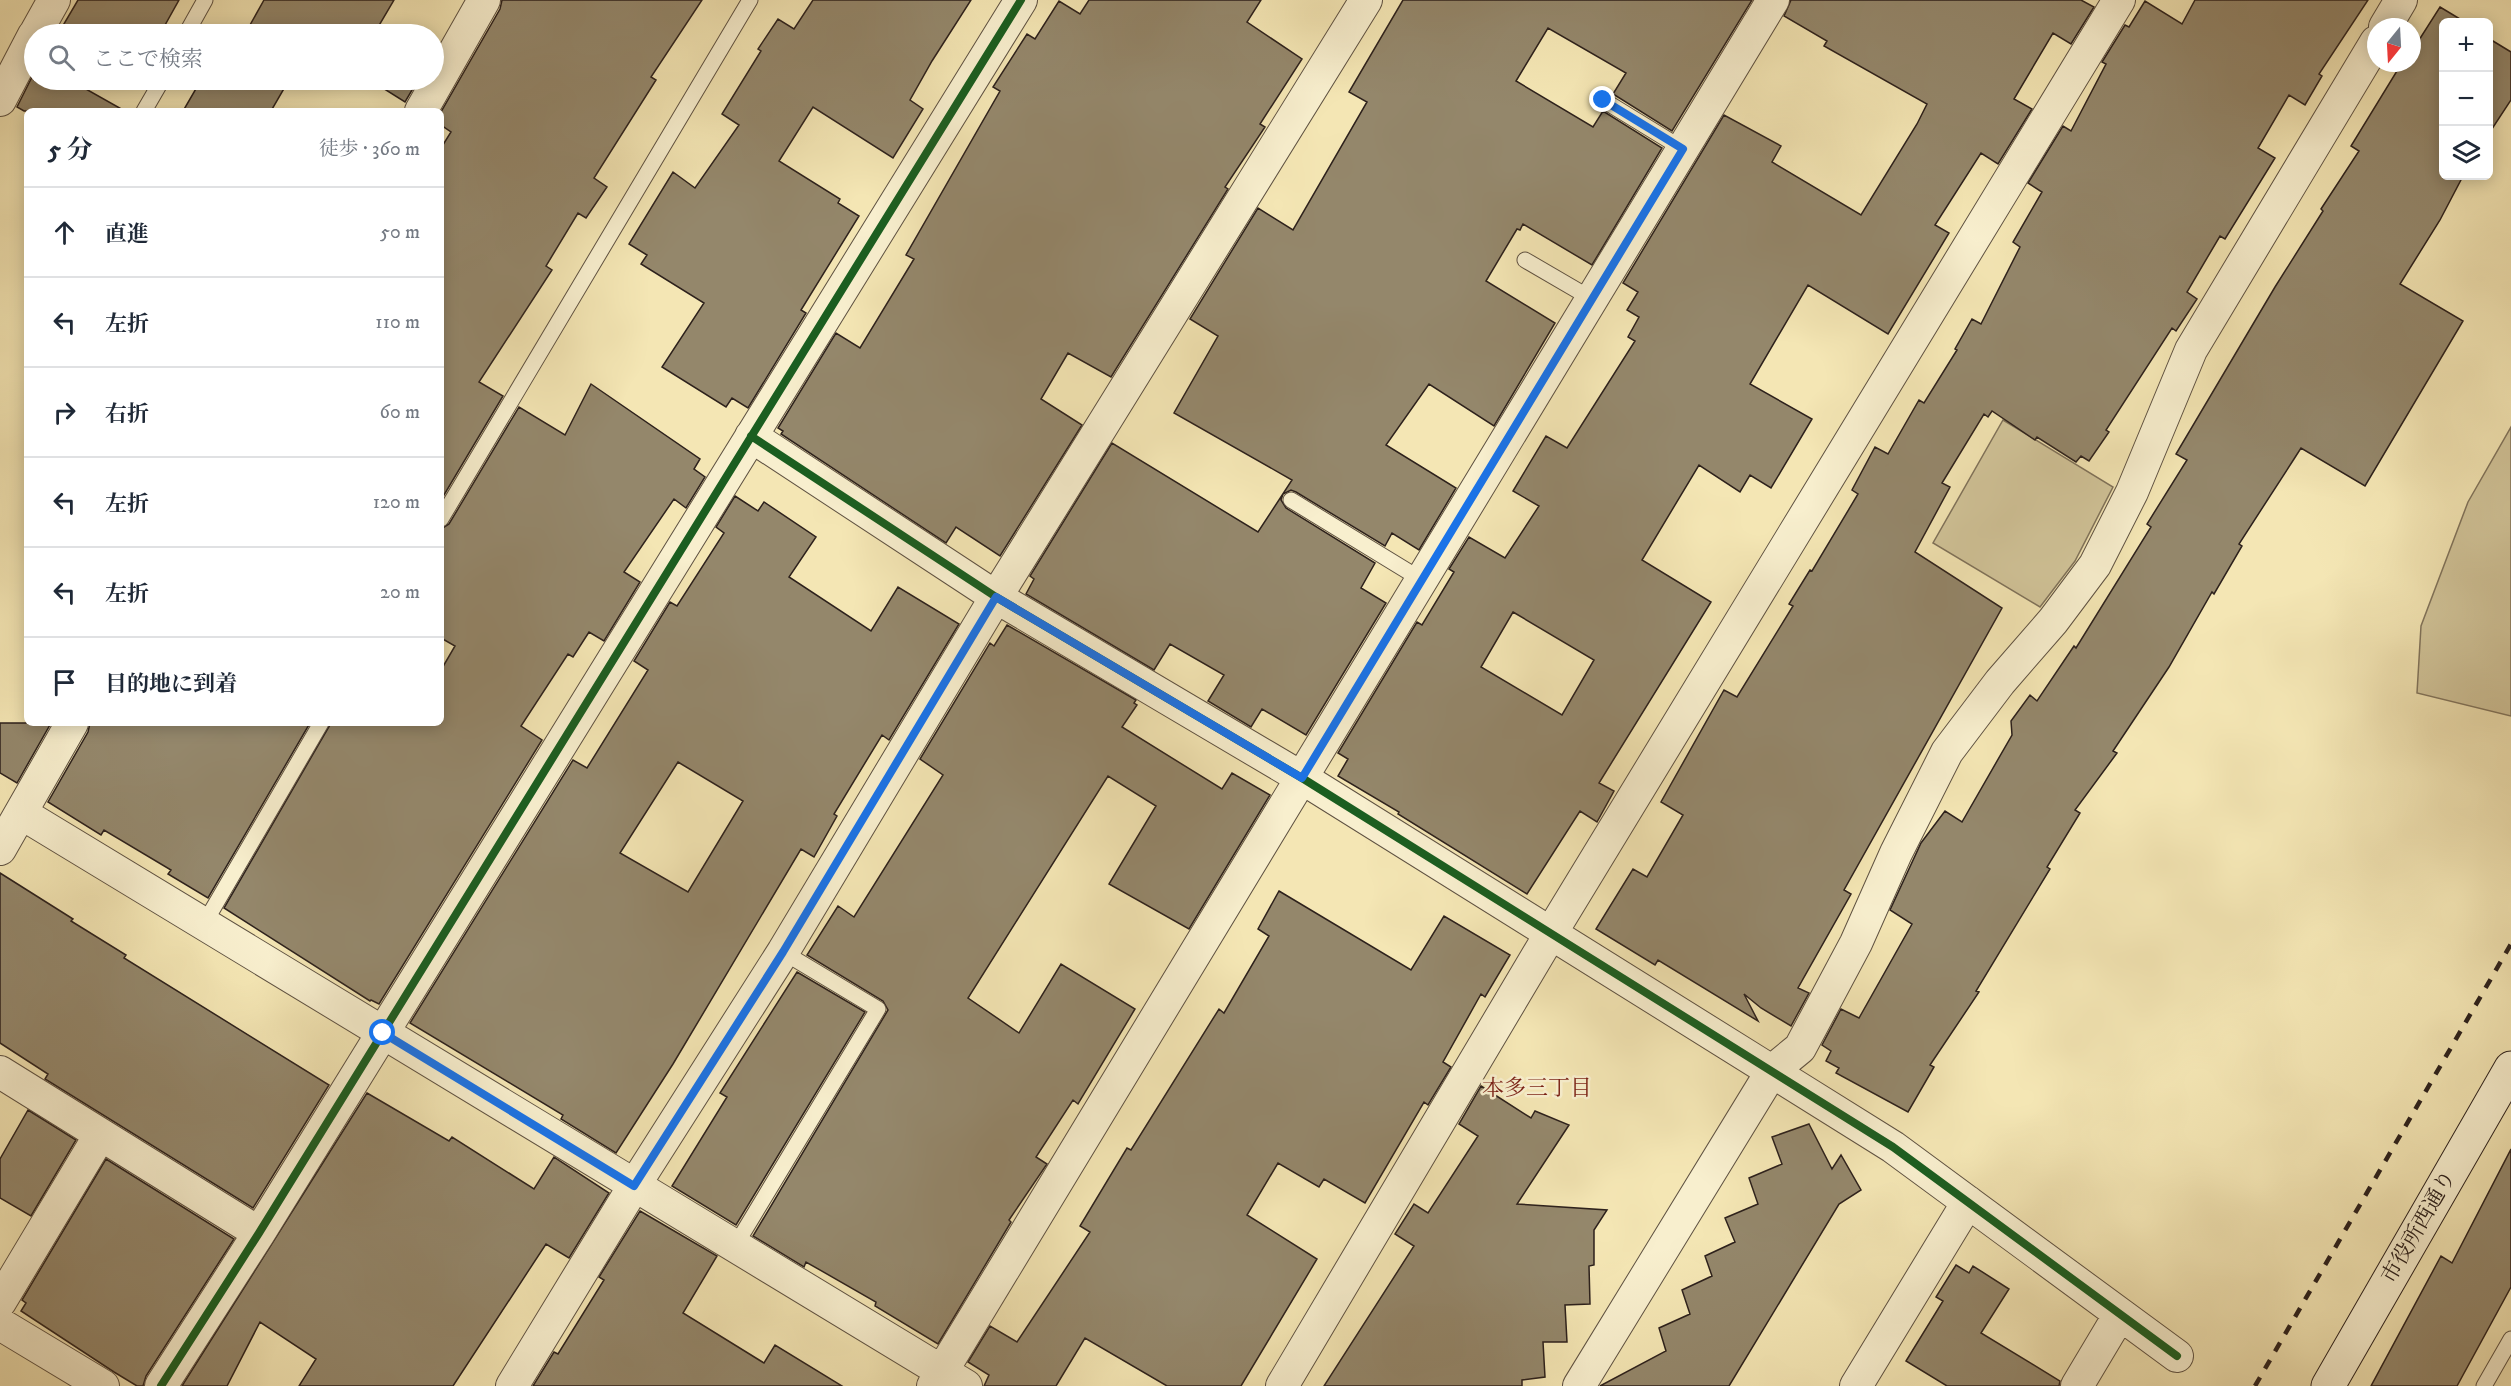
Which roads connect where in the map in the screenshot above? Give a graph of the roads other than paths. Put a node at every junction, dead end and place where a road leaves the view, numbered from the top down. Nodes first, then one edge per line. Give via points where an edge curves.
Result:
1 (54, 0) edge
2 (205, 0) edge
3 (484, 0) edge
4 (750, 0) edge
5 (1021, 0) edge
6 (1366, 0) edge
7 (1773, 0) edge
8 (2119, 0) edge
9 (2401, 0) edge
10 (2390, 18) edge
11 (41, 24) edge
12 (192, 24) edge
13 (24, 55) edge
14 (2367, 57) edge
15 (444, 70) edge
16 (156, 90) edge
17 (433, 90) edge
18 (0, 100) edge
19 (1603, 100) dead end
20 (146, 108) edge
21 (423, 108) edge
22 (1683, 149) junction
23 (1526, 260) dead end
24 (1592, 299) junction
25 (751, 436) junction
26 (1291, 500) dead end
27 (444, 514) edge
28 (1422, 580) junction
29 (996, 597) junction
30 (70, 726) edge
31 (319, 726) edge
32 (1302, 778) junction
33 (21, 813) junction
34 (0, 849) edge
35 (204, 924) junction
36 (1551, 933) junction
37 (783, 952) junction
38 (383, 1033) junction
39 (2511, 1068) edge
40 (1772, 1071) junction
41 (0, 1072) edge
42 (100, 1135) junction
43 (634, 1186) junction
44 (1968, 1202) junction
45 (259, 1233) junction
46 (735, 1246) junction
47 (0, 1302) edge
48 (2120, 1314) junction
49 (0, 1324) edge
50 (2511, 1339) edge
51 (2177, 1356) dead end
52 (947, 1381) edge
53 (103, 1386) edge
54 (161, 1386) edge
55 (512, 1386) edge
56 (1282, 1386) edge
57 (1579, 1386) edge
58 (1856, 1386) edge
59 (2077, 1386) edge
60 (2328, 1386) edge
61 (2484, 1386) edge

1 - 11 street
2 - 12 lane
3 - 15 street
4 - 27 lane
5 - 25 street
6 - 29 street
7 - 22 street
8 - 36 street
9 - 10 street
13 - 18 street
14 - 40 street via 2192,350 2132,492 2095,565 1947,752 1856,943 1800,1048
16 - 20 lane
17 - 21 street
19 - 22 lane
22 - 24 street
23 - 24 lane
24 - 28 street
25 - 29 street
25 - 38 street
26 - 28 lane
28 - 32 street
29 - 32 street
29 - 37 street
30 - 33 street
31 - 35 lane
32 - 36 street
32 - 52 street
33 - 34 street
33 - 35 street
35 - 38 street
36 - 40 street
36 - 56 street
37 - 43 street
37 - 46 lane via 878,1009
38 - 43 street
38 - 45 street
39 - 60 street, 市役所西通り
40 - 44 street via 1893,1147
40 - 57 street
41 - 42 street
42 - 45 street
42 - 47 street
43 - 46 street
43 - 55 street
44 - 48 street
44 - 58 street
45 - 54 street
46 - 52 street
48 - 51 street
48 - 59 street
49 - 53 street
50 - 61 lane

